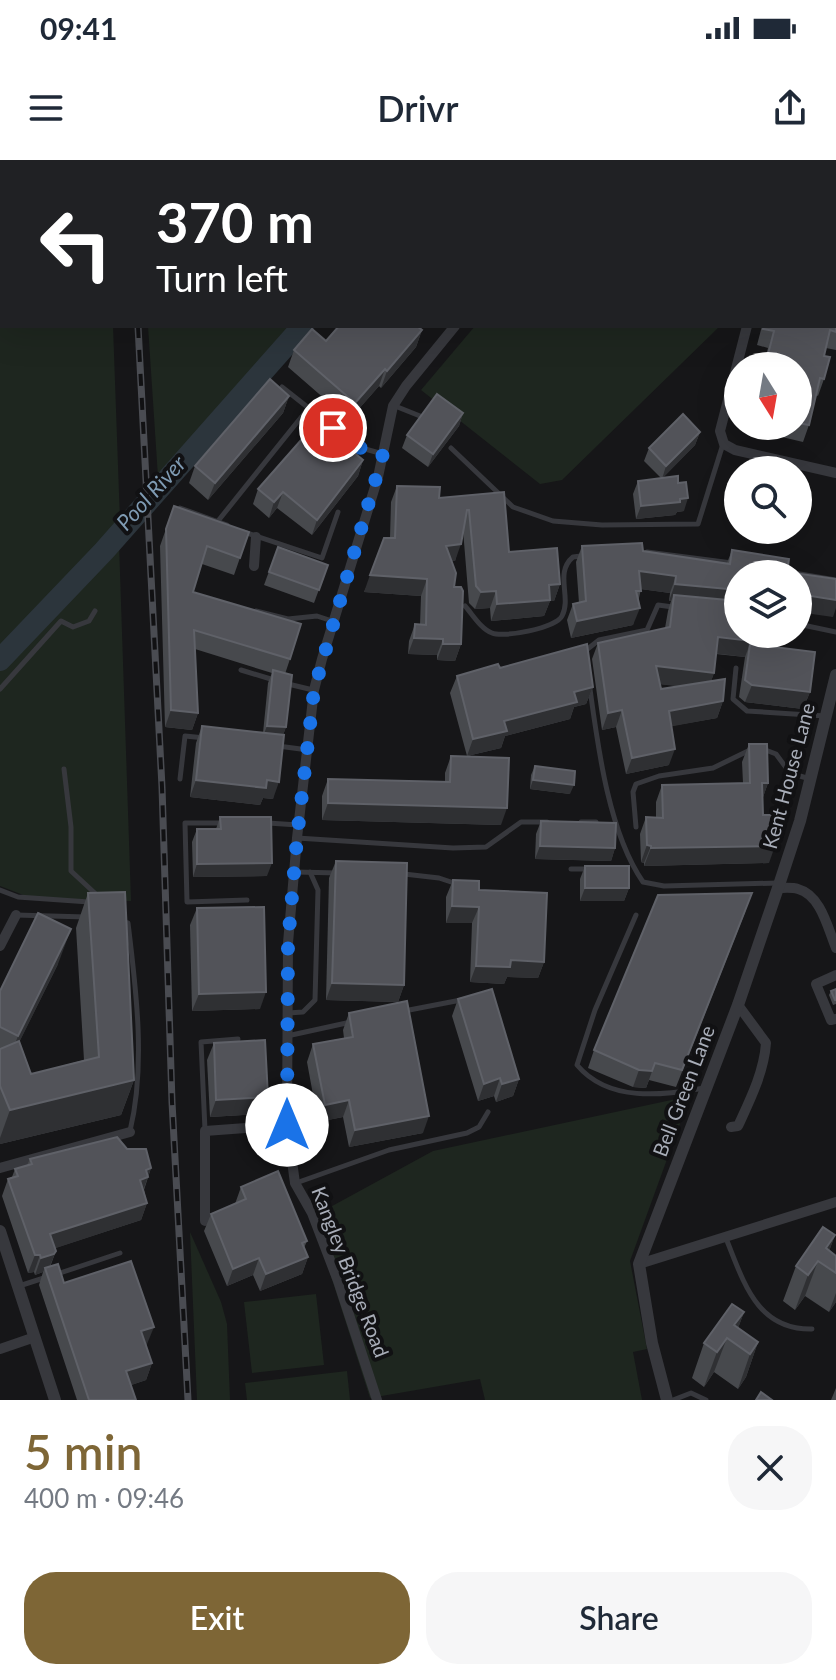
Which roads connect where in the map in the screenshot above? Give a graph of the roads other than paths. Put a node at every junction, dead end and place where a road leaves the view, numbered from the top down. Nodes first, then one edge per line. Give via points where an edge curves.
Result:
1 (450, 328) edge
2 (746, 328) edge
3 (282, 387) edge
4 (393, 406) junction
5 (307, 410) junction
6 (420, 416) edge
7 (724, 444) junction
8 (451, 448) dead end
9 (383, 454) junction
10 (836, 473) edge
11 (178, 507) edge
12 (338, 512) dead end
13 (218, 521) junction
14 (256, 537) junction
15 (637, 552) edge
16 (586, 556) edge
17 (724, 563) edge
18 (254, 566) dead end
19 (812, 576) edge
20 (836, 580) edge
21 (465, 606) edge
22 (685, 608) edge
23 (247, 609) edge
24 (95, 611) dead end
25 (333, 621) junction
26 (812, 627) edge
27 (836, 632) edge
28 (587, 663) edge
29 (736, 668) dead end
30 (241, 670) dead end
31 (836, 675) edge
32 (589, 676) edge
33 (0, 689) edge
34 (314, 690) junction
35 (826, 716) junction
36 (216, 740) edge
37 (264, 745) edge
38 (308, 750) junction
39 (64, 769) dead end
40 (180, 779) dead end
41 (811, 779) junction
42 (551, 822) edge
43 (566, 822) edge
44 (596, 822) edge
45 (233, 823) edge
46 (265, 823) edge
47 (299, 825) junction
48 (636, 827) dead end
49 (297, 838) junction
50 (602, 868) edge
51 (571, 869) dead end
52 (295, 872) junction
53 (310, 872) junction
54 (341, 873) edge
55 (403, 874) edge
56 (779, 885) junction
57 (0, 890) edge
58 (468, 890) edge
59 (247, 900) dead end
60 (16, 915) joint
61 (636, 915) dead end
62 (98, 918) edge
63 (113, 920) edge
64 (0, 946) edge
65 (836, 948) edge
66 (836, 975) edge
67 (461, 1000) edge
68 (738, 1005) junction
69 (400, 1012) edge
70 (287, 1013) junction
71 (836, 1019) edge
72 (354, 1021) edge
73 (287, 1036) junction
74 (238, 1039) edge
75 (706, 1088) junction
76 (488, 1112) dead end
77 (287, 1125) junction
78 (731, 1127) dead end
79 (205, 1131) junction
80 (130, 1132) joint
81 (0, 1168) edge
82 (295, 1183) junction
83 (836, 1202) edge
84 (205, 1221) dead end
85 (0, 1231) edge
86 (725, 1235) junction
87 (120, 1253) dead end
88 (639, 1264) junction
89 (18, 1286) junction
90 (812, 1329) dead end
91 (35, 1337) junction
92 (0, 1349) edge
93 (55, 1400) edge
94 (377, 1400) edge
95 (670, 1400) edge
96 (706, 1400) edge

1 - 4 street, Kangley Bridge Road
2 - 7 street via 720,431
3 - 5 lane
4 - 6 lane
4 - 9 street, Kangley Bridge Road
5 - 9 lane via 358,447
5 - 13 lane
7 - 8 lane via 698,524 553,521 513,507
7 - 10 street
9 - 25 street, Kangley Bridge Road
11 - 13 lane
12 - 14 lane via 322,558
13 - 14 lane
14 - 18 street
15 - 17 lane
16 - 21 lane via 573,557 564,569 565,606 558,623 495,635
19 - 20 lane
22 - 28 lane via 658,605 647,630 599,640 585,650
23 - 25 lane via 288,619 317,616
24 - 33 lane via 89,621 73,627 61,621
25 - 34 street, Kangley Bridge Road
26 - 27 lane
29 - 35 lane via 733,699 747,711
30 - 34 lane
31 - 35 street, Kent House Lane
32 - 56 lane via 616,827 643,882
34 - 38 street, Kangley Bridge Road
35 - 41 street, Kent House Lane
36 - 40 lane via 185,736
37 - 38 lane
38 - 47 street, Kangley Bridge Road
39 - 57 lane via 71,871 106,903 18,897
41 - 48 lane via 790,773 776,754 757,748 713,768 636,784
41 - 56 street, Kent House Lane
42 - 49 lane via 521,822 486,847
43 - 44 lane
45 - 59 lane via 185,823 187,902
46 - 47 lane
47 - 49 street, Kangley Bridge Road
49 - 52 street, Kangley Bridge Road
50 - 51 lane
52 - 53 lane
52 - 70 street, Kangley Bridge Road
53 - 54 lane
53 - 70 lane via 318,890 315,1000 303,1012
55 - 58 lane via 439,878
56 - 65 street via 810,896
56 - 68 street, Bell Green Lane
60 - 62 lane
60 - 64 street
61 - 75 lane via 577,1065 586,1075 627,1094
63 - 80 lane via 127,920 137,1048
66 - 71 street via 816,984 831,1020
67 - 69 lane
68 - 75 street, Bell Green Lane
68 - 78 street via 766,1043 748,1104 738,1126
70 - 73 street, Kangley Bridge Road
72 - 73 lane
73 - 77 street, Kangley Bridge Road
74 - 79 lane via 201,1042
75 - 88 street, Bell Green Lane
76 - 82 lane via 479,1127 467,1133 389,1150
77 - 79 street
77 - 82 street, Kangley Bridge Road
79 - 84 street
80 - 81 street
82 - 94 street, Kangley Bridge Road via 338,1281
83 - 86 street
85 - 89 street
86 - 88 street
86 - 90 lane via 758,1307 793,1329
87 - 89 lane
88 - 95 street via 652,1343
89 - 91 street
91 - 92 street
91 - 93 street
95 - 96 lane via 691,1393

